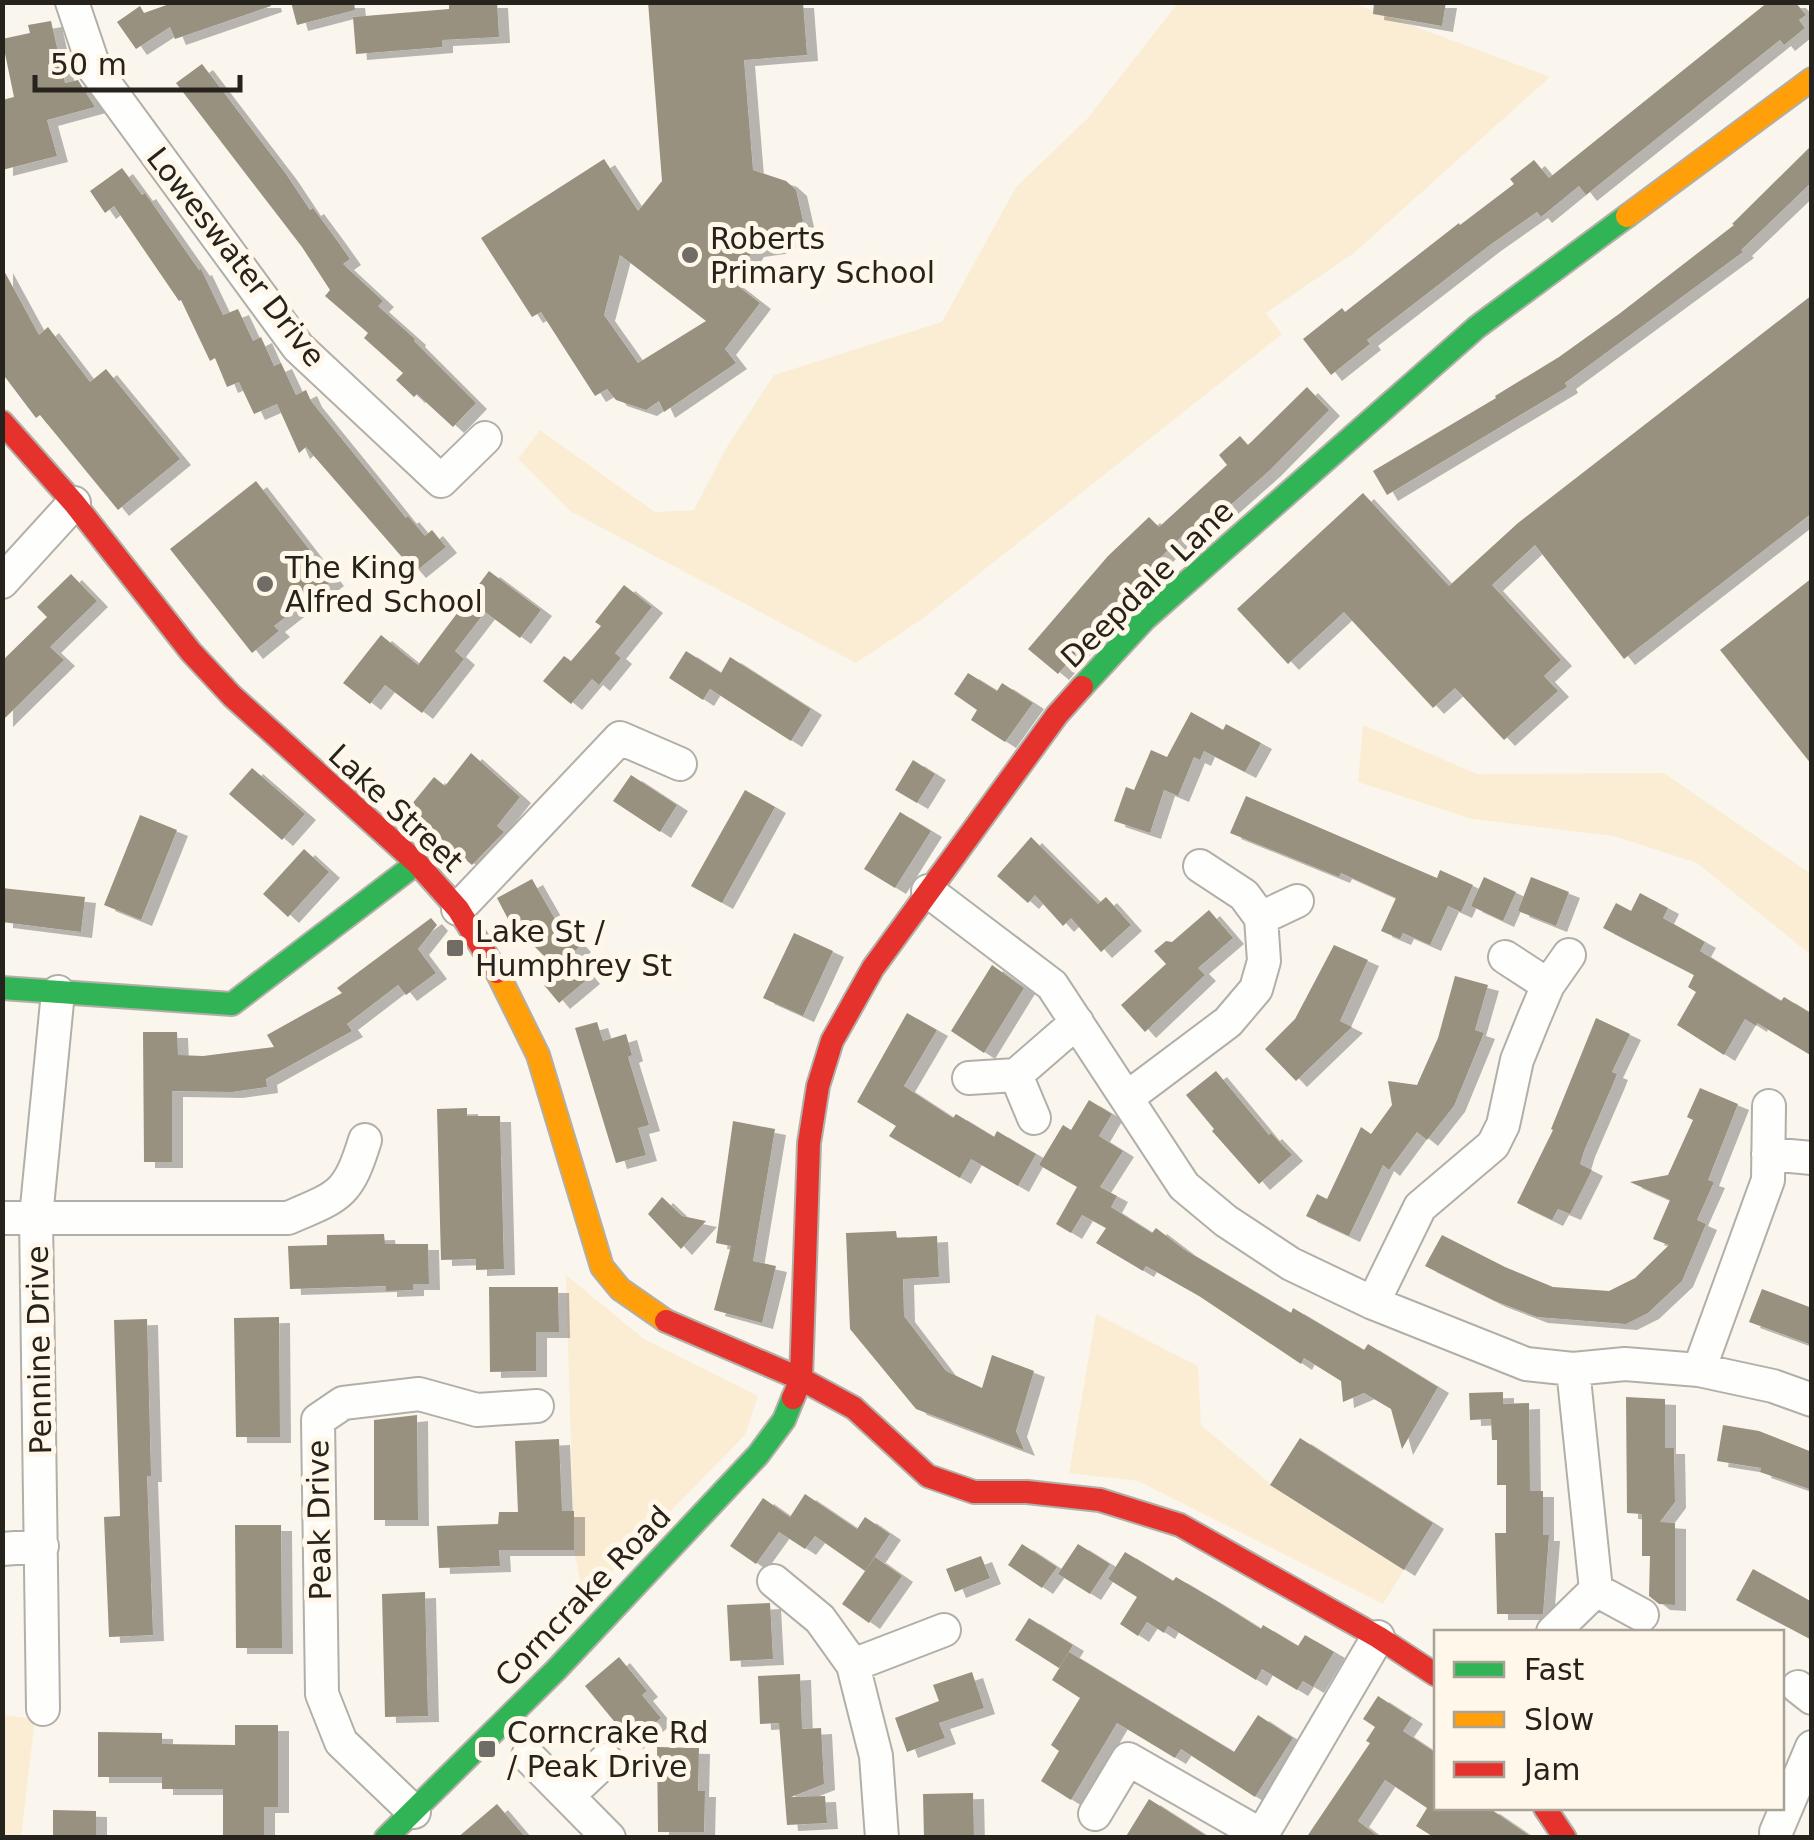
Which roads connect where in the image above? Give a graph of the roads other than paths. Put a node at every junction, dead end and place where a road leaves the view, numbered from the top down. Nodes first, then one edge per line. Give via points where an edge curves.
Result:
1 (72, 2) edge
2 (1812, 79) edge
3 (2, 422) edge
4 (485, 438) dead end
5 (74, 504) junction
6 (2, 582) edge
7 (680, 764) dead end
8 (417, 863) junction
9 (1200, 866) dead end
10 (928, 891) junction
11 (1296, 900) dead end
12 (458, 908) junction
13 (1262, 918) junction
14 (1570, 955) dead end
15 (1505, 957) dead end
16 (1548, 984) junction
17 (2, 988) edge
18 (58, 992) junction
19 (1077, 1022) junction
20 (1016, 1075) junction
21 (970, 1078) dead end
22 (1128, 1097) junction
23 (1769, 1106) dead end
24 (1034, 1118) dead end
25 (365, 1140) dead end
26 (1768, 1154) junction
27 (1812, 1158) edge
28 (36, 1217) junction
29 (2, 1218) edge
30 (1374, 1303) junction
31 (1573, 1369) junction
32 (1698, 1370) junction
33 (801, 1379) junction
34 (1812, 1400) edge
35 (536, 1406) dead end
36 (42, 1546) junction
37 (2, 1549) edge
38 (774, 1581) dead end
39 (1596, 1590) junction
40 (1642, 1615) dead end
41 (944, 1630) dead end
42 (1555, 1630) edge
43 (1378, 1638) junction
44 (852, 1666) junction
45 (1434, 1674) edge
46 (43, 1709) dead end
47 (1812, 1747) edge
48 (528, 1756) dead end
49 (606, 1760) dead end
50 (568, 1796) junction
51 (1784, 1807) edge
52 (1546, 1810) edge
53 (414, 1812) junction
54 (1095, 1814) dead end
55 (1261, 1836) edge
56 (386, 1838) edge
57 (609, 1838) edge
58 (882, 1838) edge
59 (1566, 1838) edge

1 - 4 street, Loweswater Drive via 95,70 298,347 441,480
2 - 10 street, Deepdale Lane via 1477,327 1145,619 1057,715
3 - 5 street, Lake Street
5 - 6 street
5 - 8 street, Lake Street via 232,696
7 - 12 street via 620,738
8 - 12 street, Lake Street
8 - 18 street via 232,1004
9 - 13 street via 1244,895
10 - 19 street via 1052,984
10 - 33 street, Deepdale Lane via 873,968 832,1042 818,1086 809,1143
11 - 13 street
12 - 33 street, Lake Street via 538,1055 602,1267 620,1289 675,1327
13 - 22 street via 1264,962 1256,989 1228,1022
14 - 16 street
15 - 16 street
16 - 30 street via 1518,1060 1504,1125 1493,1145 1420,1208
17 - 18 street
18 - 28 street, Pennine Drive
19 - 20 street
19 - 22 street
20 - 21 street
20 - 24 street
22 - 30 street via 1184,1186 1291,1264
23 - 26 street
25 - 28 street via 353,1178 328,1201 288,1218
26 - 27 street
26 - 32 street via 1768,1180
28 - 29 street
28 - 36 street, Pennine Drive
30 - 31 street via 1526,1364
31 - 32 street via 1625,1364
31 - 39 street
32 - 34 street
33 - 43 street, Lake Street via 854,1408 928,1476 974,1492 1100,1500 1180,1525
33 - 53 street, Corncrake Road via 784,1420 758,1455
35 - 53 street, Peak Drive via 476,1410 419,1394 342,1403 318,1420 322,1694 340,1742
36 - 37 street
36 - 46 street, Pennine Drive
38 - 44 street via 820,1619
39 - 40 street
39 - 42 street
41 - 44 street
43 - 45 street, Lake Street
43 - 55 street
44 - 58 street via 876,1756
47 - 51 street
48 - 50 street
49 - 50 street
50 - 57 street
52 - 59 street
53 - 56 street, Corncrake Road
54 - 55 street via 1128,1760

